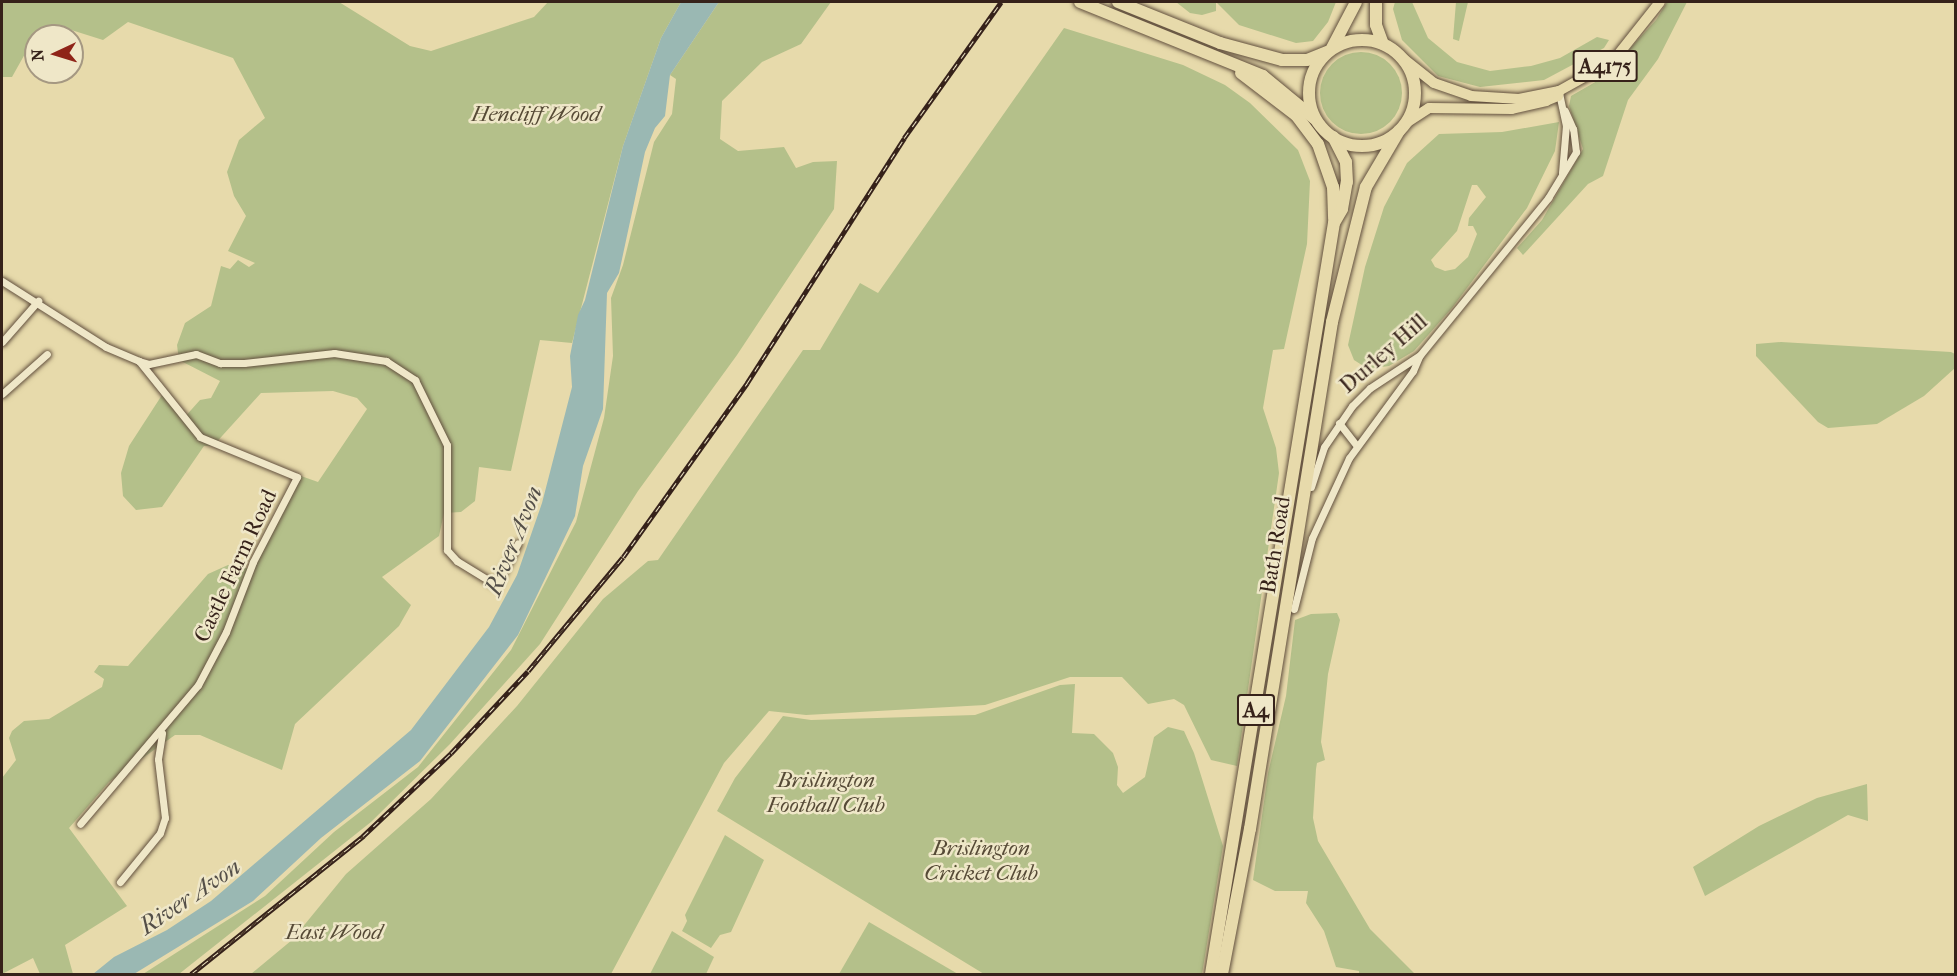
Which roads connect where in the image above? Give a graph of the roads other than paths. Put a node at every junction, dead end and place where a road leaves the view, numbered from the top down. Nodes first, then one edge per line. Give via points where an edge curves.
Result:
1 (1080, 2) edge
2 (1118, 2) edge
3 (1356, 2) edge
4 (1376, 2) edge
5 (1660, 2) edge
6 (1177, 40) junction
7 (1383, 44) junction
8 (1330, 50) junction
9 (1400, 56) junction
10 (1559, 91) junction
11 (1565, 111) junction
12 (1318, 122) junction
13 (1402, 127) junction
14 (1333, 137) junction
15 (1562, 173) junction
16 (1334, 223) junction
17 (2, 280) edge
18 (38, 301) junction
19 (2, 342) edge
20 (47, 354) dead end
21 (1420, 355) junction
22 (139, 361) junction
23 (2, 394) edge
24 (1339, 423) junction
25 (1356, 445) junction
26 (1301, 521) junction
27 (518, 543) dead end
28 (1294, 609) dead end
29 (163, 730) junction
30 (80, 824) dead end
31 (1244, 828) junction
32 (120, 882) dead end
33 (1211, 975) edge
34 (1222, 975) edge

1 - 6 highway
2 - 8 highway via 1220,43 1282,60 1307,60
3 - 8 highway
4 - 7 highway via 1376,25
5 - 10 main road, A4175 via 1613,61
6 - 12 highway via 1274,82
6 - 16 highway via 1247,76 1296,115 1326,160 1334,187
7 - 8 highway via 1359,40
7 - 9 highway
8 - 12 highway via 1316,69 1310,89
9 - 10 main road, A4175 via 1434,83 1471,96 1519,99
9 - 13 highway via 1415,87 1414,105
10 - 11 street, Durley Hill
10 - 13 main road, A4175 via 1552,99 1512,109 1429,108
11 - 15 street, Durley Hill
11 - 15 street, Durley Hill via 1574,129 1576,152
12 - 14 highway
13 - 14 highway via 1382,142 1366,146
13 - 26 highway, Bath Road / A4 via 1377,163 1359,211 1330,331
14 - 16 highway, Bath Road / A4 via 1348,173 1342,209
15 - 21 street, Durley Hill via 1548,198
16 - 31 highway, Bath Road / A4
17 - 18 street, Castle Farm Road
18 - 19 street
18 - 22 street, Castle Farm Road via 106,347
20 - 23 street
21 - 24 street, Durley Hill via 1370,388
21 - 25 street via 1413,371
22 - 27 street via 149,364 196,354 220,363 244,363 334,353 386,361 415,380 447,445 447,550 495,585
22 - 29 street, Castle Farm Road via 200,437 297,477 253,562 226,632 203,674
24 - 25 street
24 - 26 street, Durley Hill via 1324,447
25 - 28 street via 1312,538
26 - 31 highway, Bath Road / A4
29 - 30 street, Castle Farm Road
29 - 32 street, Castle Farm Road via 158,759 165,818 160,833
31 - 33 highway, Bath Road / A4
31 - 34 highway, Bath Road / A4

